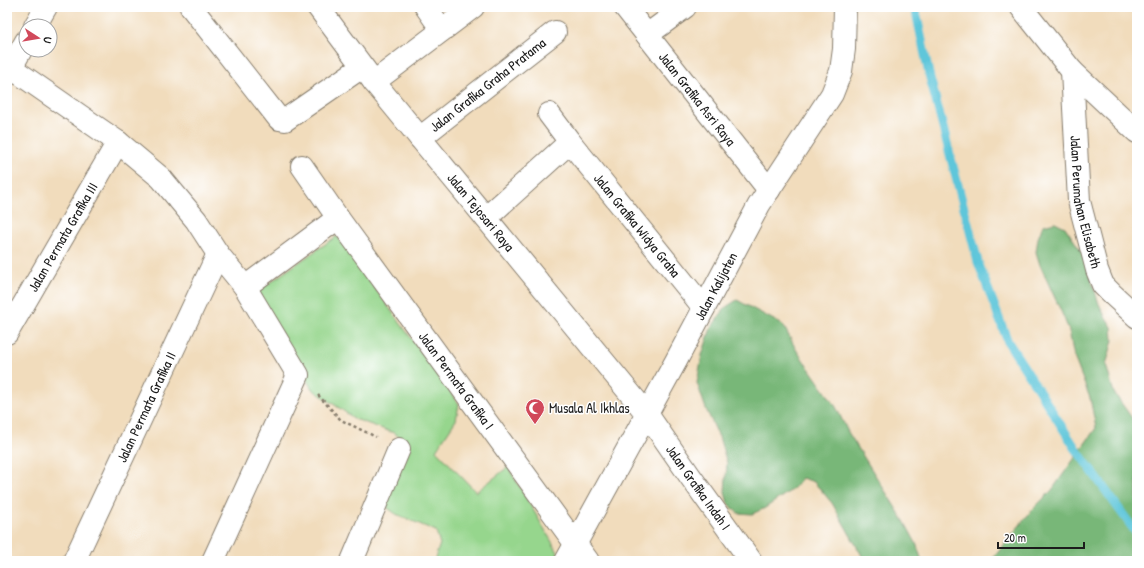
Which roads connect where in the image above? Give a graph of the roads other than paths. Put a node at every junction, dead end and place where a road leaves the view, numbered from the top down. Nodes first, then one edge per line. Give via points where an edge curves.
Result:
1 (46, 7) edge
2 (191, 7) edge
3 (318, 7) edge
4 (426, 7) edge
5 (473, 7) edge
6 (625, 7) edge
7 (685, 7) edge
8 (844, 7) edge
9 (1021, 7) edge
10 (40, 18) edge
11 (442, 30) junction
12 (555, 32) dead end
13 (647, 36) junction
14 (18, 54) edge
15 (8, 69) edge
16 (1072, 71) junction
17 (368, 74) junction
18 (549, 114) dead end
19 (1137, 132) edge
20 (420, 138) junction
21 (118, 142) junction
22 (570, 142) junction
23 (302, 166) dead end
24 (769, 190) junction
25 (338, 218) junction
26 (486, 218) junction
27 (218, 254) junction
28 (245, 287) junction
29 (704, 308) junction
30 (1137, 317) edge
31 (7, 333) edge
32 (647, 414) junction
33 (399, 449) road end
34 (570, 552) edge
35 (74, 561) edge
36 (212, 561) edge
37 (352, 561) edge
38 (588, 561) edge
39 (750, 561) edge

1 - 10 street
2 - 17 street via 279,119 285,120 356,72
3 - 17 street, Jalan Tejosari Raya
4 - 11 street
5 - 11 street
6 - 13 street, Jalan Grafika Asri Raya
7 - 13 street
8 - 24 street, Jalan Kalijaten via 841,71 832,94
9 - 16 street
11 - 17 street
12 - 20 street, Jalan Grafika Graha Pratama
13 - 24 street, Jalan Grafika Asri Raya
14 - 15 street
15 - 21 street
16 - 19 street
16 - 30 street, Jalan Perumahan Elisabeth via 1079,201 1097,270 1104,285
17 - 20 street, Jalan Tejosari Raya
18 - 22 street, Jalan Grafika Widya Graha
20 - 26 street, Jalan Tejosari Raya
21 - 27 street via 160,178 196,220
21 - 31 street, Jalan Permata Grafika III
22 - 26 street
22 - 29 street, Jalan Grafika Widya Graha
23 - 25 street, Jalan Permata Grafika I
24 - 29 street, Jalan Kalijaten
25 - 28 street
25 - 34 street, Jalan Permata Grafika I
26 - 32 street, Jalan Tejosari Raya
27 - 28 street
27 - 35 street, Jalan Permata Grafika II
28 - 36 street via 298,375
29 - 32 street, Jalan Kalijaten
32 - 34 street, Jalan Kalijaten
32 - 39 street, Jalan Grafika Indah I
33 - 37 street
34 - 38 street, Jalan Permata Grafika I

